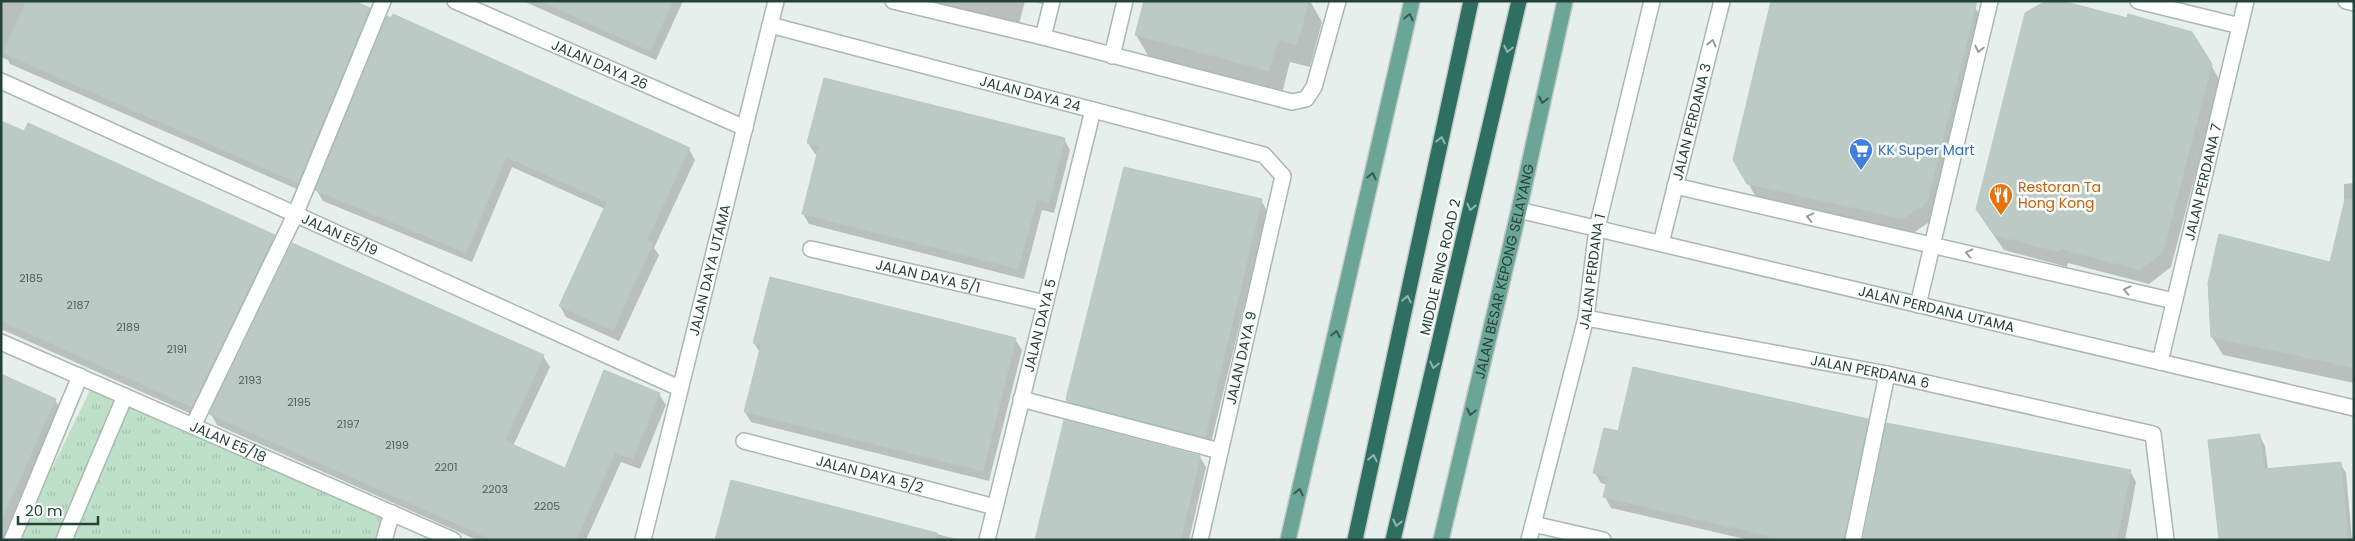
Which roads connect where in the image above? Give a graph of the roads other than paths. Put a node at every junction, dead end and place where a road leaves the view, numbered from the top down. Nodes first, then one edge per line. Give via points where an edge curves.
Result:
1 (382, 1) edge
2 (455, 1) edge
3 (776, 1) edge
4 (893, 1) edge
5 (1052, 1) edge
6 (1125, 1) edge
7 (1338, 1) edge
8 (1412, 1) edge
9 (1471, 1) edge
10 (1519, 1) edge
11 (1565, 1) edge
12 (1652, 1) edge
13 (1722, 1) edge
14 (1990, 1) edge
15 (2138, 1) edge
16 (2246, 1) edge
17 (2346, 1) edge
18 (2354, 3) edge
19 (770, 26) junction
20 (2240, 26) junction
21 (1043, 37) junction
22 (1112, 56) junction
23 (1, 81) edge
24 (1093, 110) junction
25 (745, 128) junction
26 (1282, 176) joint
27 (1675, 186) junction
28 (1519, 210) junction
29 (295, 215) junction
30 (1597, 228) junction
31 (1661, 243) junction
32 (1933, 245) junction
33 (810, 249) dead end
34 (2174, 301) junction
35 (1045, 303) junction
36 (1918, 305) junction
37 (1586, 318) junction
38 (1, 342) edge
39 (2160, 362) junction
40 (1887, 374) junction
41 (80, 376) junction
42 (679, 388) junction
43 (125, 396) junction
44 (1021, 399) junction
45 (2354, 408) edge
46 (193, 426) junction
47 (744, 441) dead end
48 (1220, 451) junction
49 (995, 507) junction
50 (392, 513) junction
51 (1533, 524) junction
52 (12, 540) edge
53 (64, 540) edge
54 (384, 540) edge
55 (454, 540) edge
56 (643, 540) edge
57 (987, 540) edge
58 (1200, 540) edge
59 (1288, 540) edge
60 (1355, 540) edge
61 (1393, 540) edge
62 (1441, 540) edge
63 (1529, 540) edge
64 (1603, 540) edge
65 (1853, 540) edge
66 (2166, 540) edge

1 - 29 street
2 - 25 street, JALAN DAYA 26
3 - 19 street, JALAN DAYA UTAMA
4 - 21 street
5 - 21 street
6 - 22 street
7 - 22 street via 1314,87 1306,100 1292,102
59 -> 8 main road
60 -> 9 highway, MIDDLE RING ROAD 2
10 -> 61 highway, MIDDLE RING ROAD 2
11 -> 28 main road, JALAN BESAR KEPONG SELAYANG
12 - 30 street, JALAN PERDANA 1
27 -> 13 street, JALAN PERDANA 3
14 -> 32 street
15 - 20 street
16 - 20 street, JALAN PERDANA 7
17 - 18 street
19 - 24 street, JALAN DAYA 24
19 - 25 street, JALAN DAYA UTAMA
20 - 34 street, JALAN PERDANA 7
21 - 22 street
23 - 29 street, JALAN E5/19
24 - 26 street, JALAN DAYA 24 via 1264,155
24 - 35 street, JALAN DAYA 5
25 - 42 street, JALAN DAYA UTAMA
26 - 48 street, JALAN DAYA 9
27 - 31 street, JALAN PERDANA 3
32 -> 27 street
28 - 30 street, JALAN PERDANA UTAMA
28 -> 62 main road, JALAN BESAR KEPONG SELAYANG
29 - 42 street, JALAN E5/19
29 - 46 street
30 - 31 street, JALAN PERDANA UTAMA
30 - 37 street, JALAN PERDANA 1
31 - 36 street, JALAN PERDANA UTAMA
34 -> 32 street
32 - 36 street
33 - 35 street, JALAN DAYA 5/1
34 - 39 street, JALAN PERDANA 7
35 - 44 street, JALAN DAYA 5
36 - 39 street, JALAN PERDANA UTAMA
37 - 40 street, JALAN PERDANA 6
37 - 51 street, JALAN PERDANA 1
38 - 41 street, JALAN E5/18
39 - 45 street, JALAN PERDANA UTAMA
40 - 65 street
40 - 66 street, JALAN PERDANA 6 via 2153,434
41 - 43 street, JALAN E5/18
41 - 52 street
42 - 56 street, JALAN DAYA UTAMA
43 - 46 street, JALAN E5/18
43 - 53 street
44 - 48 street
44 - 49 street, JALAN DAYA 5
46 - 50 street, JALAN E5/18
47 - 49 street, JALAN DAYA 5/2
48 - 58 street, JALAN DAYA 9
49 - 57 street, JALAN DAYA 5
50 - 54 street
50 - 55 street, JALAN E5/18
51 - 63 street, JALAN PERDANA 1
51 - 64 street

